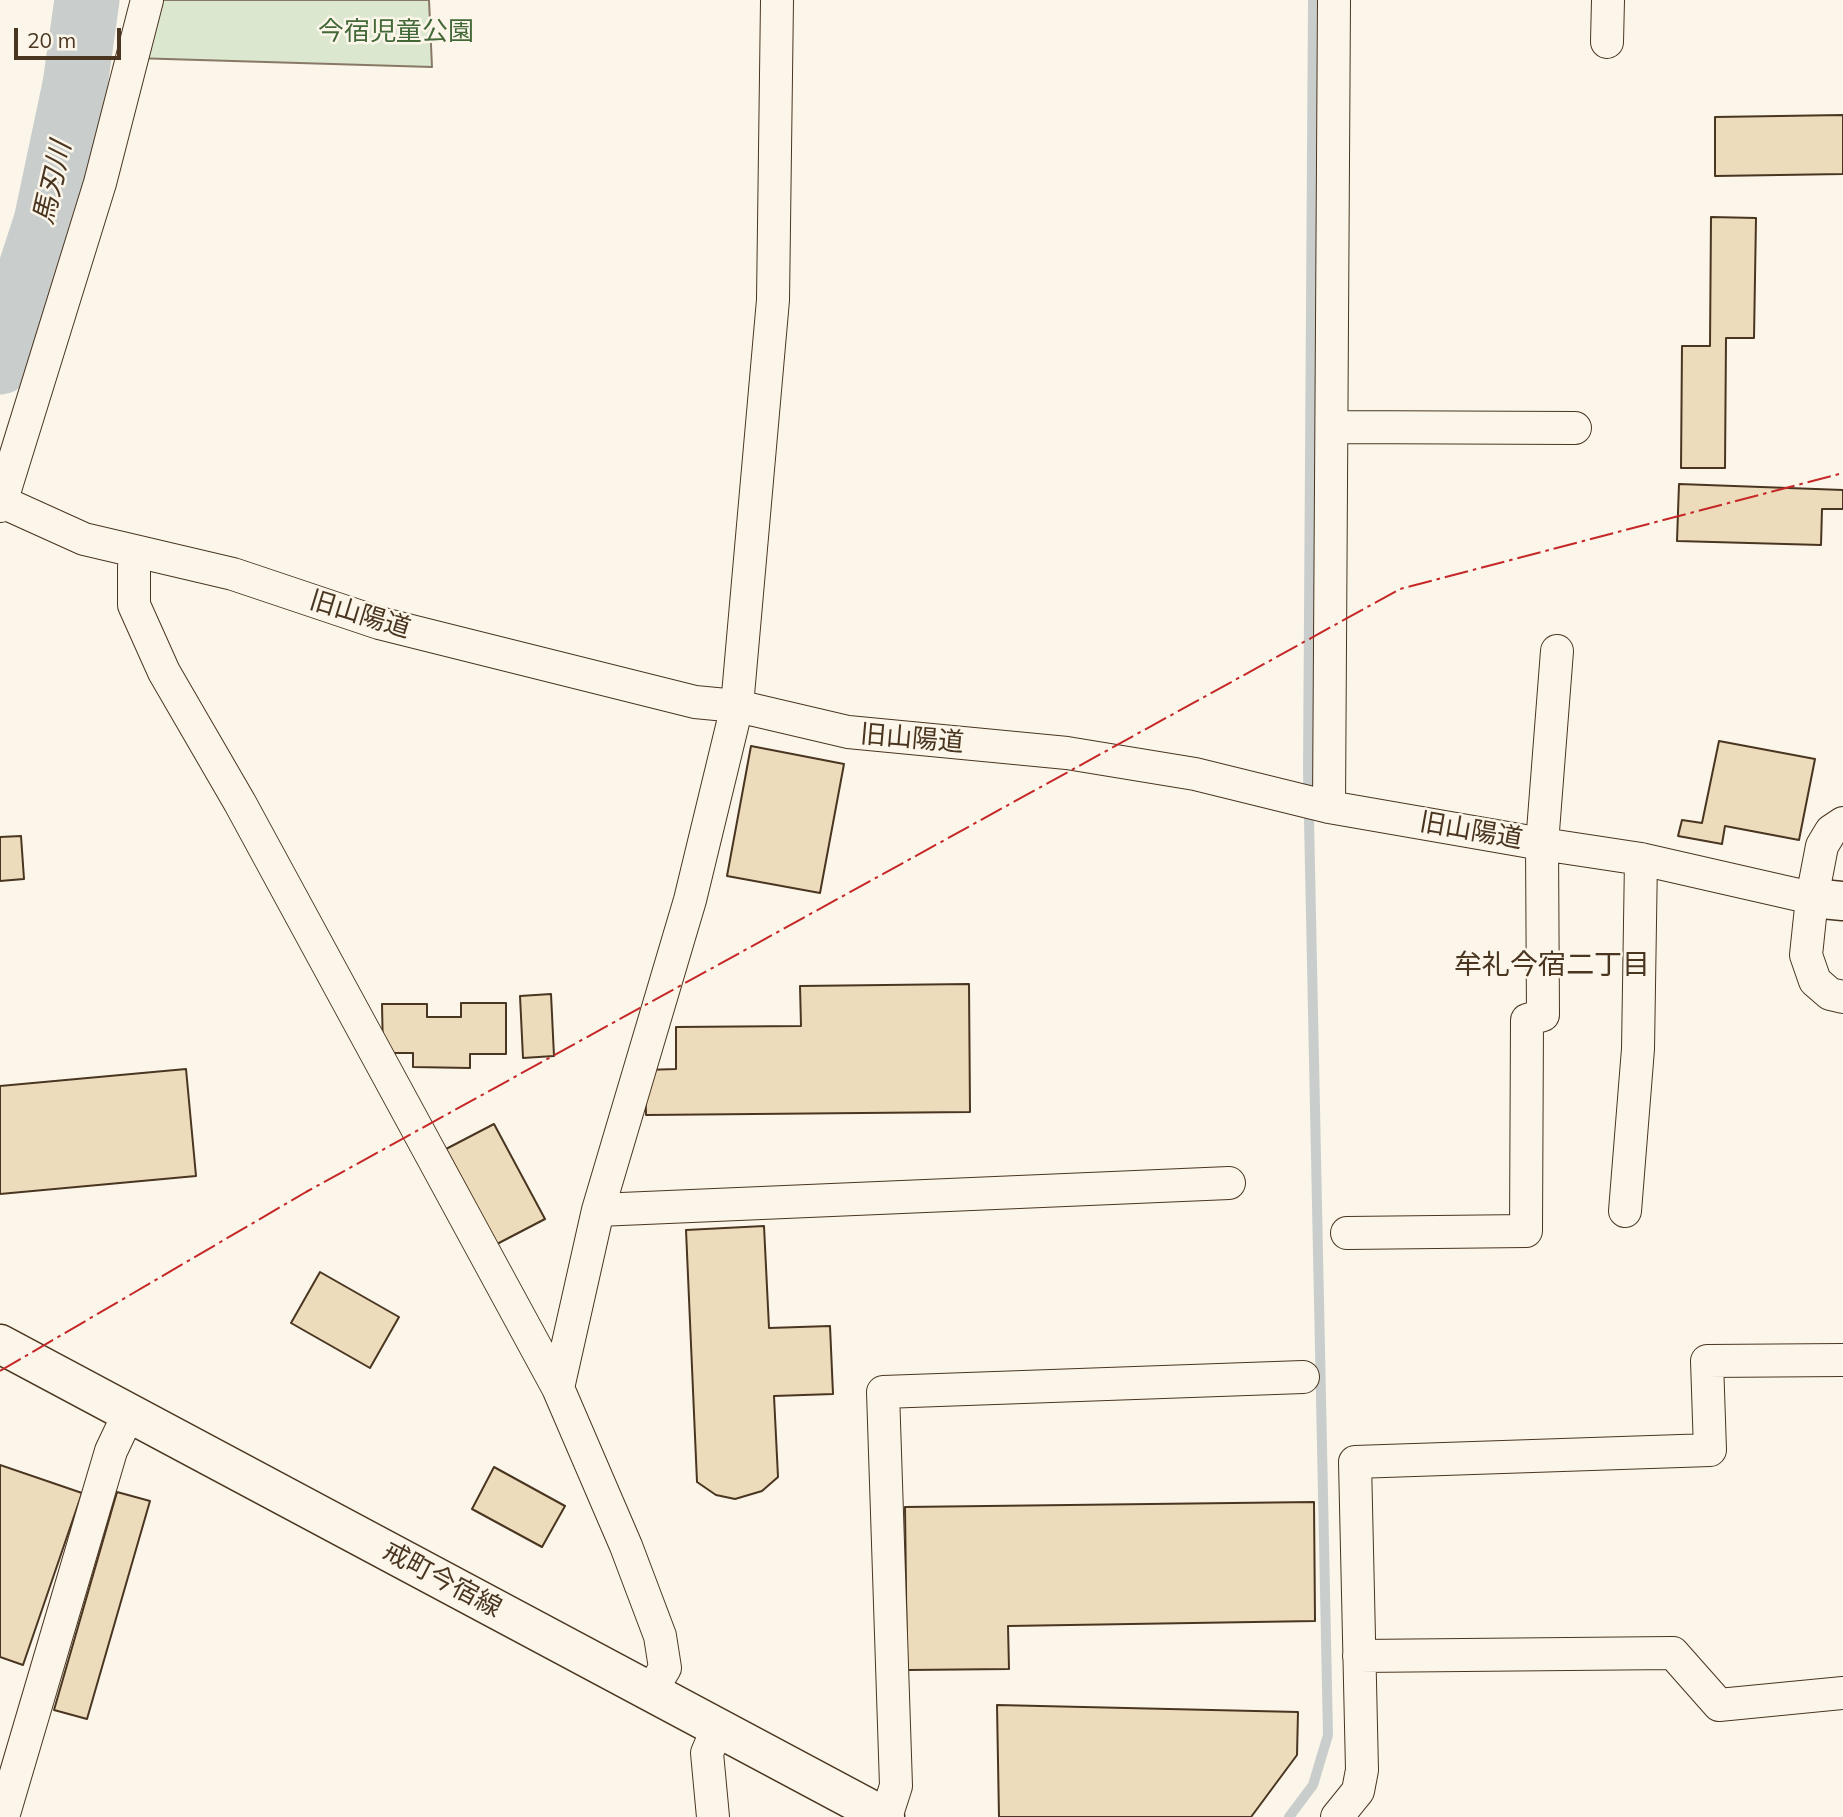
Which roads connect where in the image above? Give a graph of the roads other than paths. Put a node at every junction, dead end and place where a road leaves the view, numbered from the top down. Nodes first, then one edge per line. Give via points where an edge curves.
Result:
1 (147, 0) edge
2 (777, 0) edge
3 (1334, 0) edge
4 (1608, 0) edge
5 (1607, 42) dead end
6 (1332, 427) junction
7 (1575, 428) dead end
8 (1, 503) edge
9 (137, 552) junction
10 (1557, 651) dead end
11 (737, 706) junction
12 (1329, 807) junction
13 (1843, 823) edge
14 (1542, 844) junction
15 (1641, 859) junction
16 (1828, 899) edge
17 (1843, 997) edge
18 (1229, 1183) dead end
19 (597, 1210) junction
20 (1625, 1211) dead end
21 (1347, 1233) dead end
22 (0, 1344) edge
23 (1843, 1360) edge
24 (1304, 1377) dead end
25 (558, 1388) junction
26 (129, 1413) junction
27 (1359, 1656) junction
28 (651, 1691) junction
29 (1843, 1693) edge
30 (718, 1727) junction
31 (3, 1817) edge
32 (713, 1817) edge
33 (886, 1817) edge
34 (1338, 1817) edge

1 - 8 street via 100,183
2 - 11 street via 773,300
3 - 6 street
4 - 5 street
6 - 7 street
6 - 12 street
8 - 9 street, 旧山陽道 via 84,538
9 - 11 street, 旧山陽道 via 233,574 379,623 695,702
9 - 25 street via 134,605 164,672 247,815
10 - 14 street
11 - 12 street, 旧山陽道 via 848,733 1067,753 1195,774
11 - 19 street via 690,900
12 - 14 street, 旧山陽道
13 - 16 street via 1822,846
14 - 15 street, 旧山陽道
14 - 21 street via 1543,1015 1527,1020 1526,1231
15 - 16 street, 旧山陽道
15 - 20 street via 1638,1049
16 - 17 street via 1806,955 1815,981 1830,994
18 - 19 street
19 - 25 street
22 - 26 street, 戒町今宿線
23 - 27 street via 1707,1361 1710,1450 1355,1462
24 - 33 street via 883,1392 896,1786
25 - 28 street via 660,1636 665,1668
26 - 28 street, 戒町今宿線
26 - 31 street via 111,1451
27 - 29 street via 1673,1653 1719,1705
27 - 34 street via 1362,1770 1358,1791
28 - 30 street, 戒町今宿線
30 - 32 street via 707,1753
30 - 33 street, 戒町今宿線

